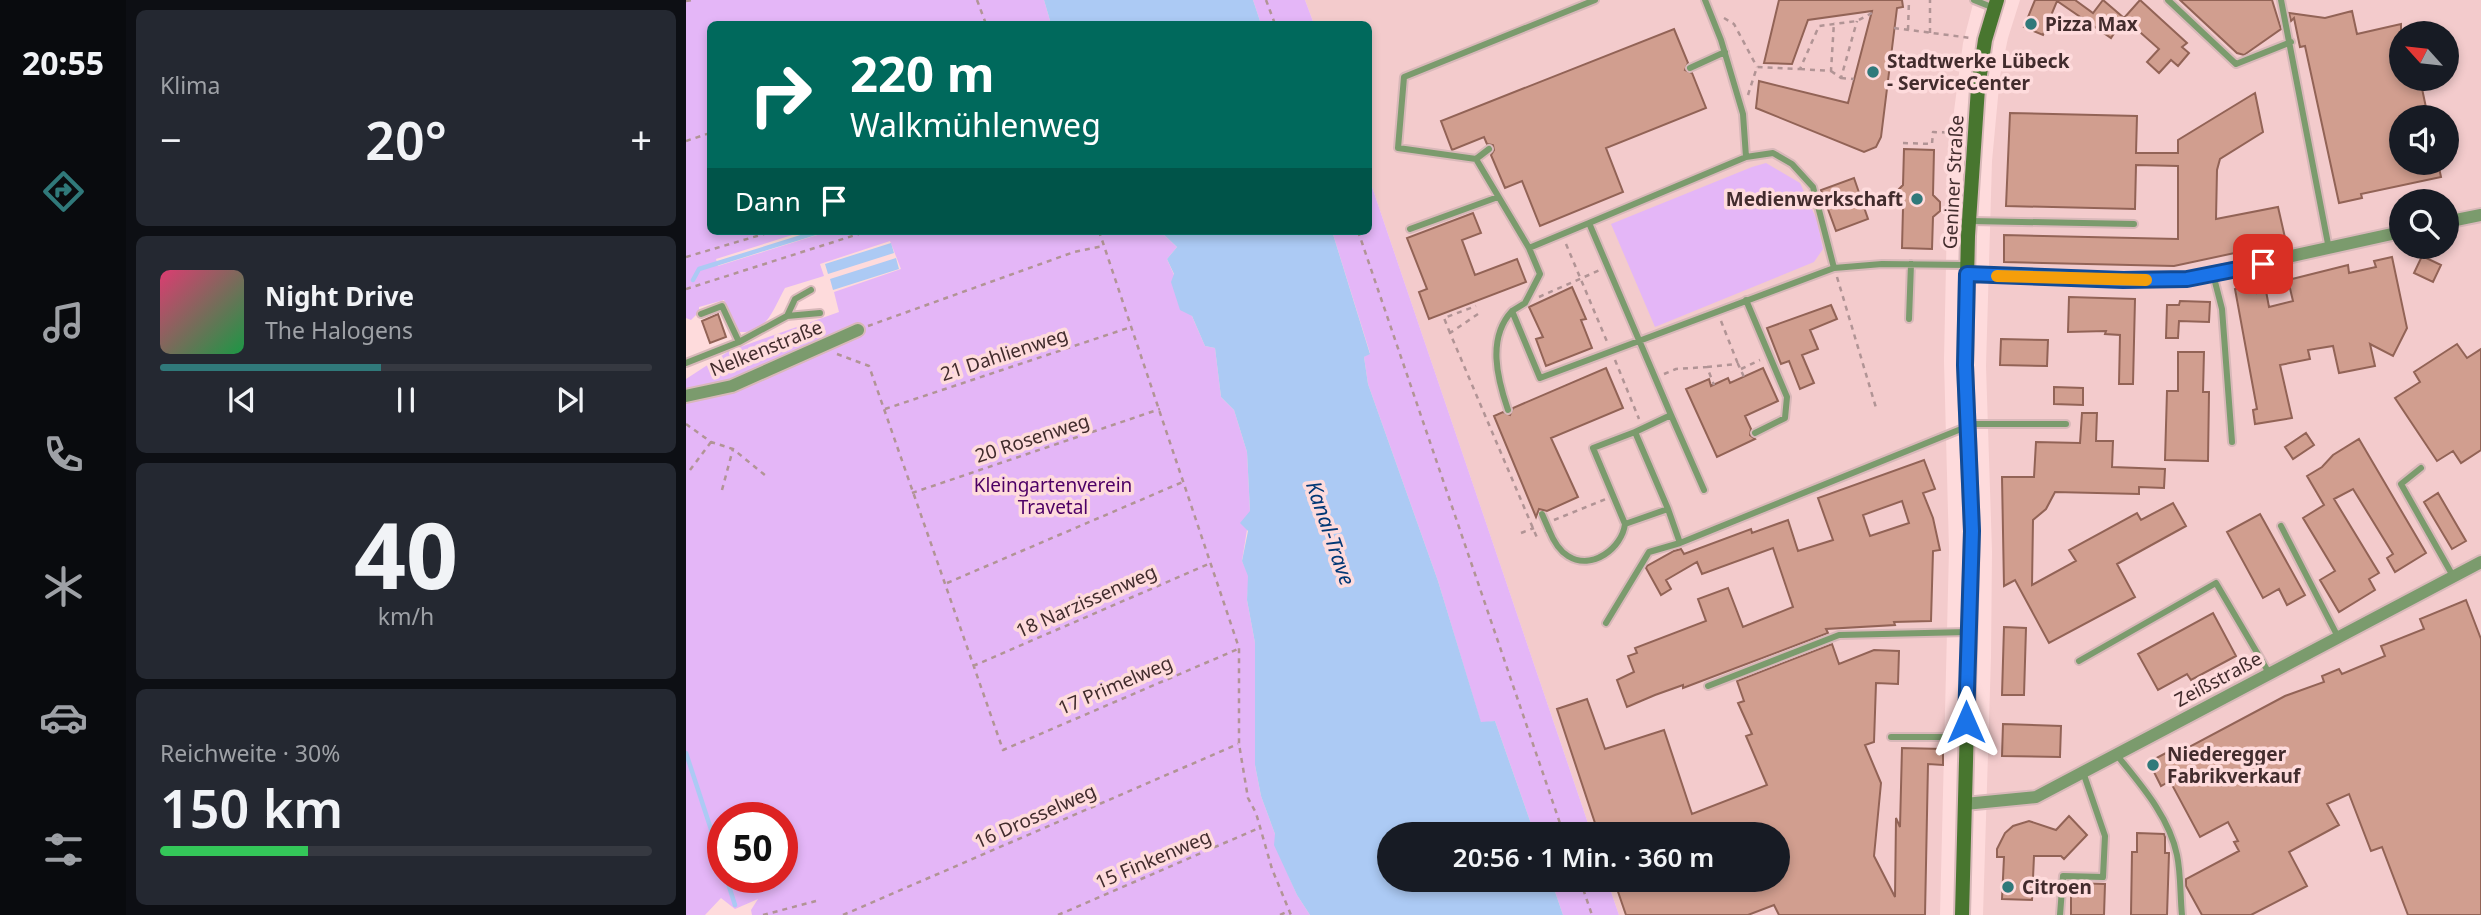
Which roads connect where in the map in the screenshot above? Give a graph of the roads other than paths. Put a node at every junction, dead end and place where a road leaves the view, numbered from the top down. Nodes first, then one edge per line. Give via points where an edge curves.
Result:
1 (1595, 0) edge
2 (1705, 0) edge
3 (1974, 0) edge
4 (2168, 0) edge
5 (2281, 0) edge
6 (1995, 4) edge
7 (2291, 42) junction
8 (1725, 52) junction
9 (1690, 68) dead end
10 (1489, 149) dead end
11 (1746, 157) junction
12 (1476, 159) junction
13 (1498, 197) junction
14 (2481, 215) edge
15 (2459, 219) edge
16 (1969, 220) junction
17 (1589, 223) junction
18 (2134, 224) dead end
19 (1410, 229) dead end
20 (2389, 235) edge
21 (1529, 248) junction
22 (2330, 250) junction
23 (1911, 264) junction
24 (1834, 268) junction
25 (1967, 269) junction
26 (2213, 274) junction
27 (811, 290) dead end
28 (1746, 300) junction
29 (1512, 311) junction
30 (820, 313) dead end
31 (701, 314) dead end
32 (787, 316) junction
33 (1909, 319) dead end
34 (858, 330) road end
35 (1638, 341) junction
36 (739, 342) junction
37 (686, 363) edge
38 (686, 396) edge
39 (1508, 410) dead end
40 (1671, 415) junction
41 (1967, 425) junction
42 (2066, 425) dead end
43 (1635, 432) junction
44 (1755, 433) dead end
45 (2232, 442) dead end
46 (2421, 468) dead end
47 (1704, 490) dead end
48 (1668, 509) junction
49 (1542, 514) dead end
50 (1625, 524) junction
51 (2281, 526) dead end
52 (1680, 543) junction
53 (2481, 562) edge
54 (2454, 576) junction
55 (1605, 624) dead end
56 (1968, 632) junction
57 (2338, 637) junction
58 (2079, 661) dead end
59 (2269, 673) junction
60 (1708, 687) dead end
61 (1891, 737) dead end
62 (1967, 737) junction
63 (2116, 754) junction
64 (2083, 772) junction
65 (1965, 804) junction
66 (1962, 915) edge
67 (2060, 915) edge
68 (2182, 915) edge

1 - 12 lane via 1404,78 1398,148
2 - 8 lane
3 - 6 lane
4 - 7 lane via 2236,64
5 - 7 lane
6 - 16 main road, Geniner Straße via 1985,40
7 - 22 lane
8 - 9 lane
8 - 11 lane via 1743,114
10 - 12 lane
11 - 17 lane
11 - 24 lane via 1773,153 1813,187
12 - 13 lane
13 - 19 lane
13 - 21 lane
14 - 15 street
16 - 18 lane
16 - 25 main road, Geniner Straße
17 - 21 lane
17 - 35 lane
20 - 22 street
21 - 29 lane via 1540,274 1525,303
22 - 26 street
23 - 24 lane
23 - 25 lane
23 - 33 lane
24 - 28 lane
25 - 26 street via 2123,280
25 - 41 main road, Geniner Straße
26 - 45 lane via 2222,309
27 - 32 lane via 794,299
28 - 35 lane
28 - 44 lane via 1787,397 1785,418
29 - 35 lane via 1540,378
29 - 39 lane via 1504,320 1496,356
30 - 32 lane
31 - 36 lane via 722,306
32 - 36 lane
34 - 38 street, Nelkenstraße via 732,386
35 - 40 lane
36 - 37 lane
40 - 43 lane
40 - 47 lane
41 - 42 lane
41 - 52 lane
41 - 56 main road, Geniner Straße via 1972,531
43 - 48 lane
43 - 50 lane via 1593,448
46 - 54 lane via 2401,484
48 - 50 lane
48 - 52 lane
49 - 50 lane, bridge via 1555,543 1569,557 1588,561 1610,552 1624,534
51 - 57 lane
52 - 55 lane via 1649,552
53 - 54 street, Zeißstraße
54 - 57 street, Zeißstraße
56 - 60 lane via 1839,635
56 - 62 main road, Geniner Straße
57 - 59 street, Zeißstraße
58 - 59 lane via 2217,583
59 - 63 street, Zeißstraße
61 - 62 lane
62 - 65 main road, Geniner Straße
63 - 64 street, Zeißstraße
63 - 68 lane via 2169,829 2178,856
64 - 65 street, Zeißstraße via 2036,797
64 - 67 lane via 2105,836 2103,877 2063,876
65 - 66 main road, Geniner Straße

